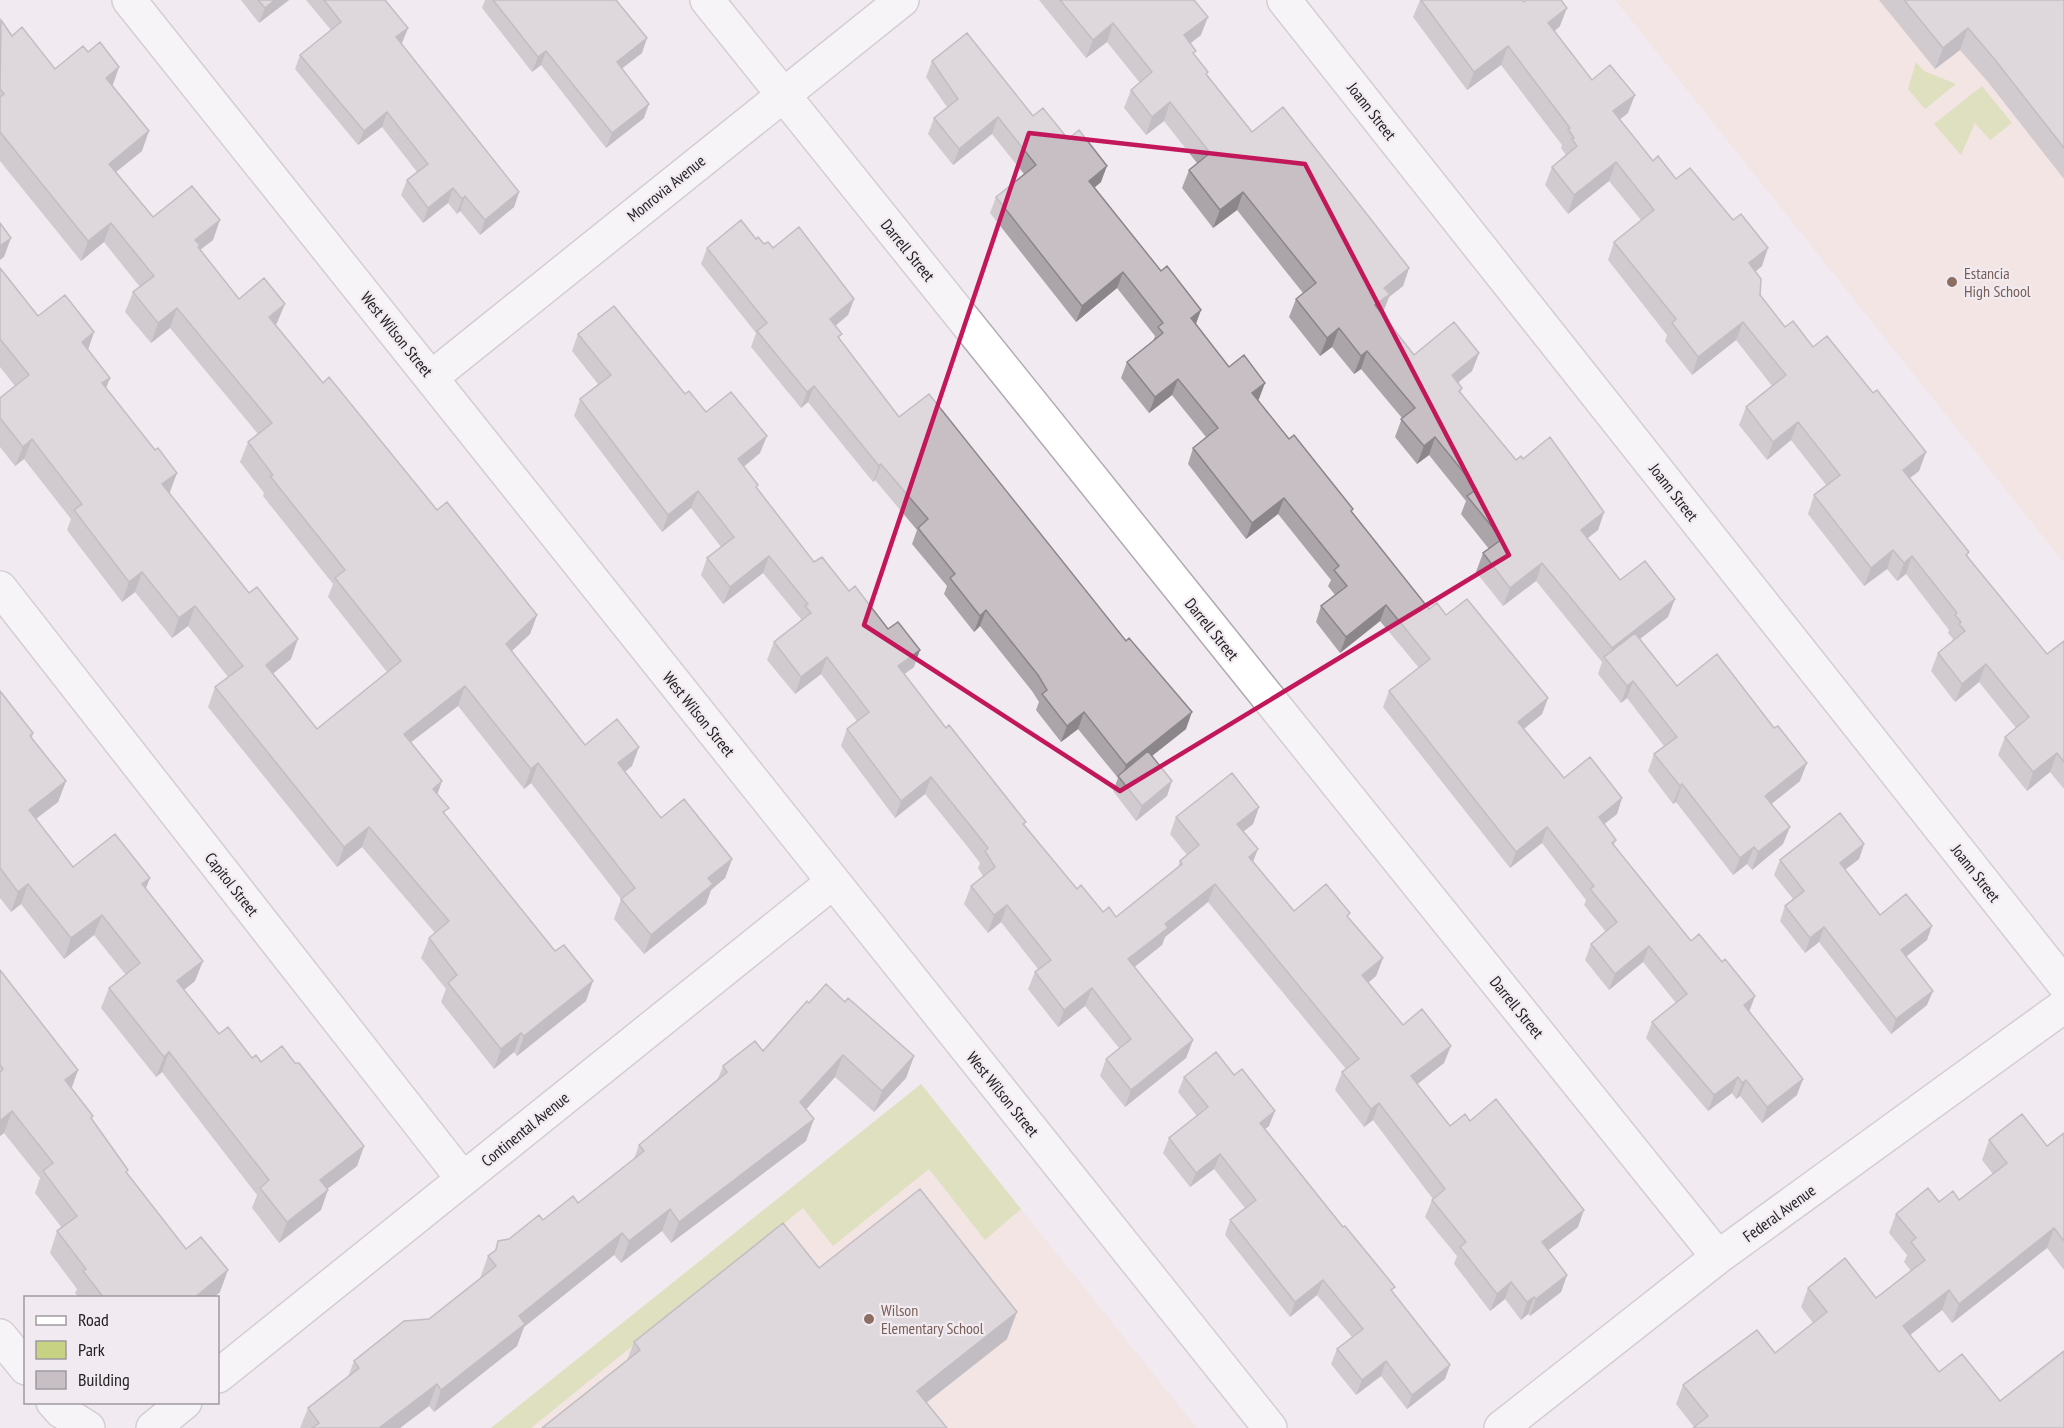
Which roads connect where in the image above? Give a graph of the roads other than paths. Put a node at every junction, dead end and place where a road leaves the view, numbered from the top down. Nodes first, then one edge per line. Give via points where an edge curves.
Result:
1 (129, 0) edge
2 (707, 0) edge
3 (903, 0) edge
4 (1284, 0) edge
5 (783, 95) junction
6 (432, 377) junction
7 (0, 588) edge
8 (833, 882) junction
9 (2064, 984) edge
10 (2064, 1006) edge
11 (463, 1179) junction
12 (1718, 1257) junction
13 (0, 1336) edge
14 (24, 1366) edge
15 (219, 1375) edge
16 (55, 1404) edge
17 (183, 1404) edge
18 (88, 1428) edge
19 (153, 1428) edge
20 (1270, 1428) edge
21 (1501, 1428) edge

1 - 6 street, West Wilson Street
2 - 5 street, Darrell Street
3 - 5 street, Monrovia Avenue
4 - 9 street, Joann Street
5 - 6 street, Monrovia Avenue
5 - 12 street, Darrell Street
6 - 8 street, West Wilson Street
7 - 11 street, Capitol Street
8 - 11 street, Continental Avenue
8 - 20 street, West Wilson Street
10 - 12 street, Federal Avenue
11 - 15 street, Continental Avenue
12 - 21 street, Federal Avenue
13 - 14 street
16 - 18 street
17 - 19 street

